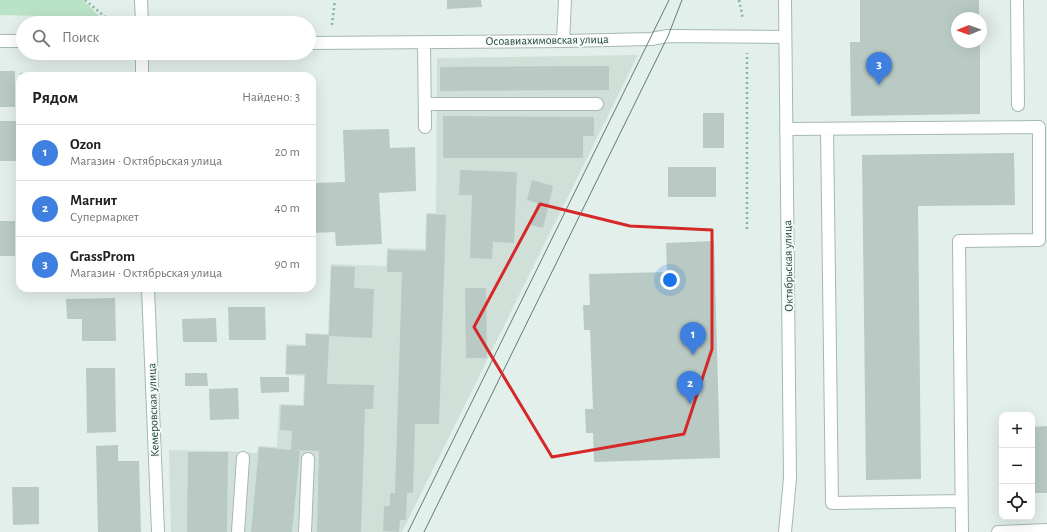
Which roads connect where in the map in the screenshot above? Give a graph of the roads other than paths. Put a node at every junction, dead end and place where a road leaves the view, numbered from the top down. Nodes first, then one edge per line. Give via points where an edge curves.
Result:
1 (141, 0) edge
2 (565, 0) edge
3 (785, 0) edge
4 (1017, 0) edge
5 (142, 16) edge
6 (785, 37) junction
7 (0, 41) edge
8 (564, 41) junction
9 (16, 42) edge
10 (424, 42) junction
11 (316, 43) edge
12 (142, 60) edge
13 (142, 72) edge
14 (425, 104) junction
15 (597, 104) dead end
16 (1018, 105) dead end
17 (425, 127) dead end
18 (827, 129) junction
19 (786, 130) junction
20 (148, 292) edge
21 (243, 458) dead end
22 (308, 459) dead end
23 (961, 501) junction
24 (1047, 530) edge
25 (158, 532) edge
26 (238, 532) edge
27 (305, 532) edge
28 (785, 532) edge
29 (962, 532) edge
30 (998, 532) edge
31 (1016, 532) edge

1 - 5 street
2 - 8 street
3 - 6 street, Октябрьская улица
4 - 16 street
6 - 8 street, Осоавиахимовская улица via 668,36 651,39
6 - 19 street, Октябрьская улица
7 - 9 street
8 - 10 street, Осоавиахимовская улица
10 - 11 street, Осоавиахимовская улица
10 - 14 street
12 - 13 street
14 - 15 street
14 - 17 street
18 - 19 street
18 - 23 street via 832,503
18 - 23 street via 1039,127 1040,240 959,241
19 - 28 street, Октябрьская улица via 790,478
20 - 25 street, Кемеровская улица
21 - 26 street
22 - 27 street
23 - 29 street
24 - 31 street
30 - 31 street

